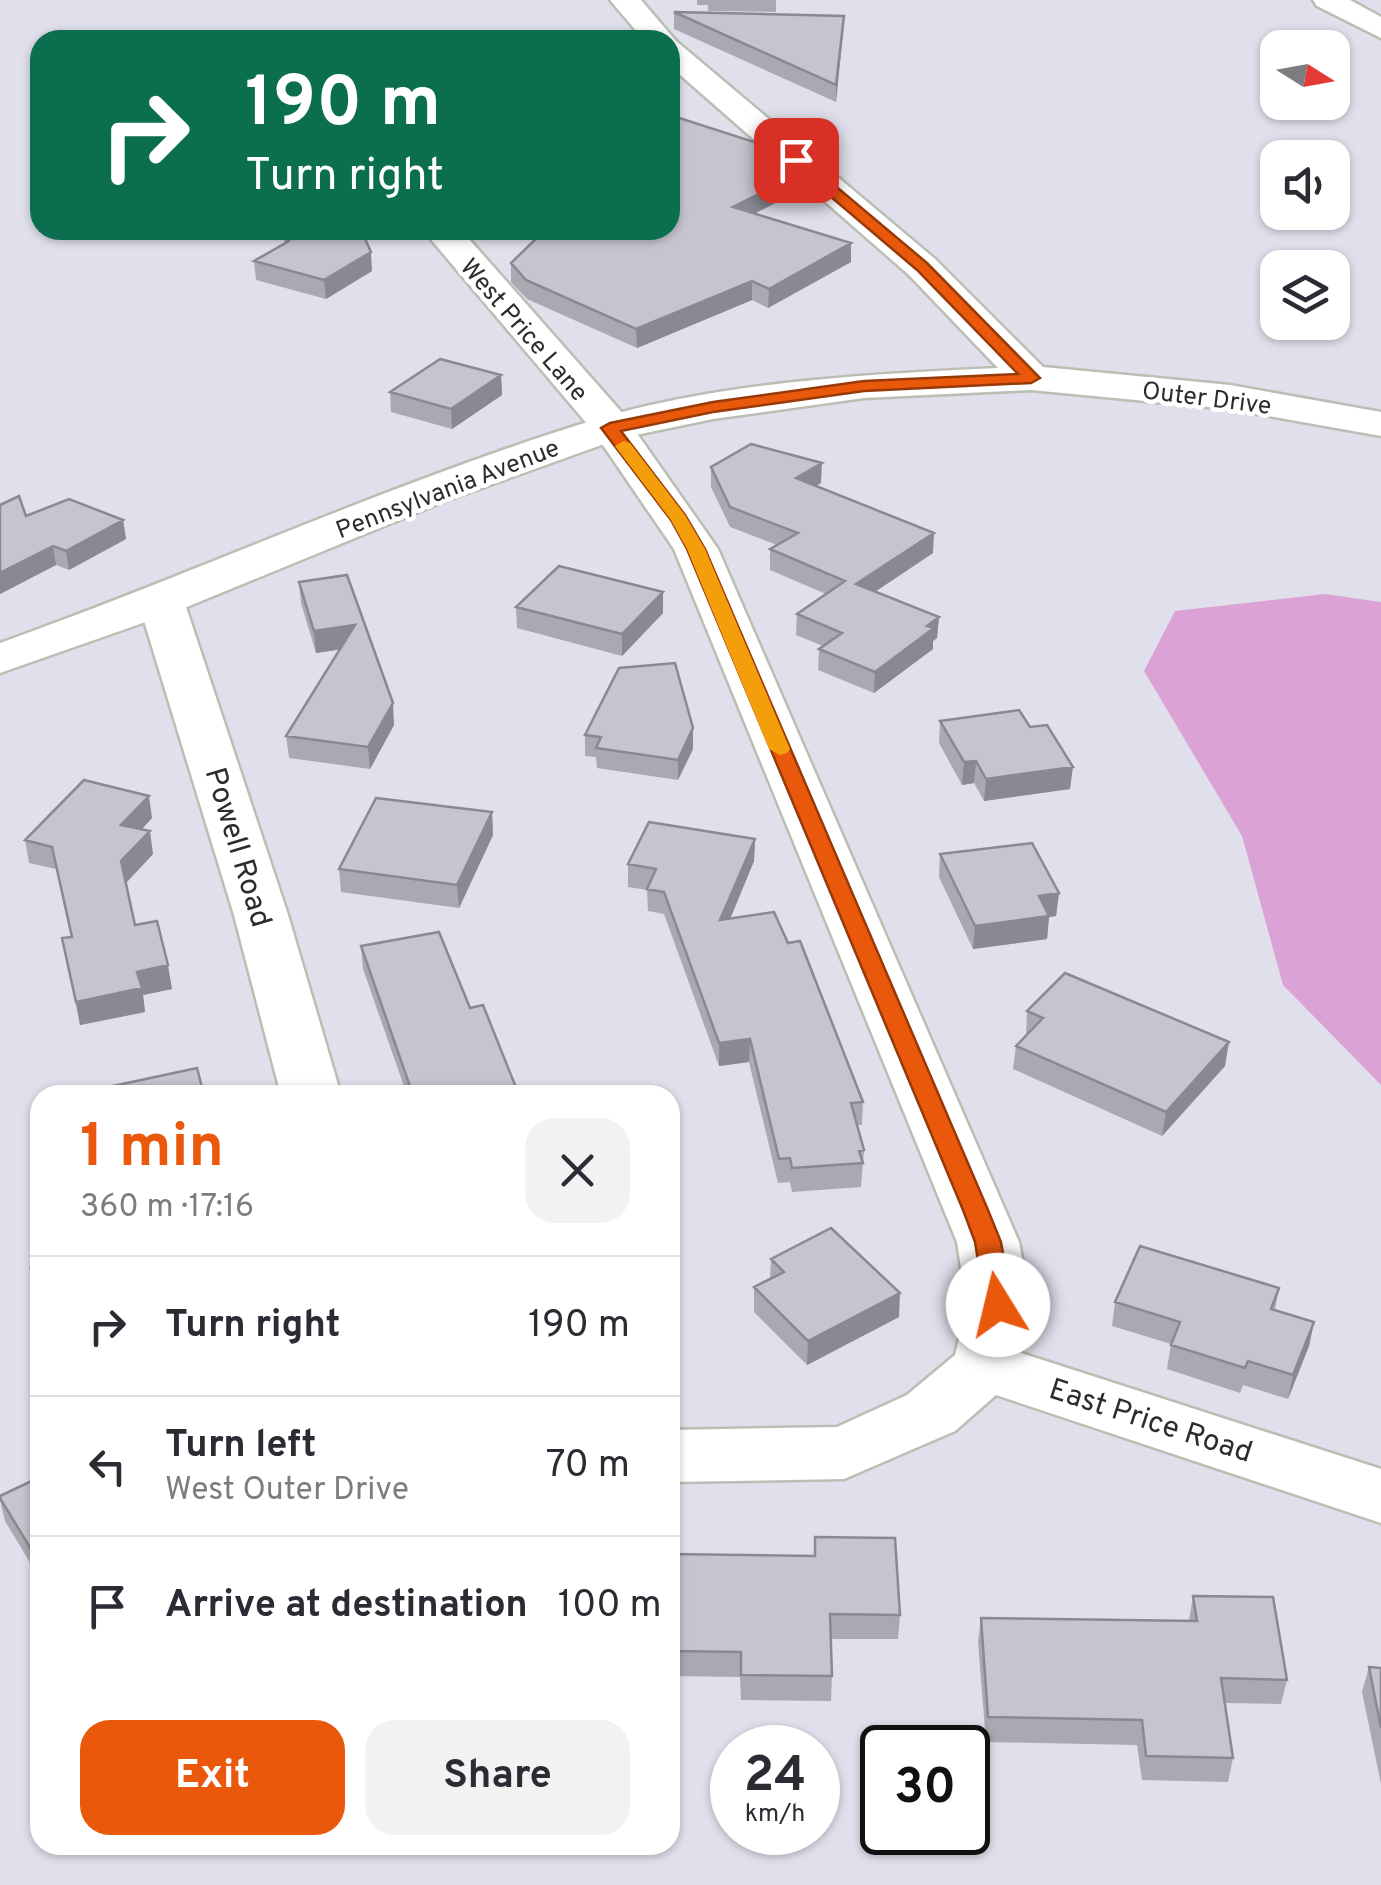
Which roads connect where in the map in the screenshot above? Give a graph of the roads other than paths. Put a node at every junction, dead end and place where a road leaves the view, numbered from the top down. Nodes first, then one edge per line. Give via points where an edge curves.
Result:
1 (625, 0) edge
2 (1328, 0) edge
3 (1381, 29) edge
4 (652, 30) edge
5 (680, 58) edge
6 (449, 240) edge
7 (1031, 378) junction
8 (1381, 424) edge
9 (610, 428) junction
10 (162, 601) junction
11 (0, 659) edge
12 (308, 1085) edge
13 (985, 1366) junction
14 (680, 1456) edge
15 (1381, 1496) edge

1 - 4 street
2 - 3 street
5 - 7 street via 922,266
6 - 9 street, West Price Lane
7 - 8 street, Outer Drive via 1230,397
7 - 9 street, Pennsylvania Avenue via 864,386
9 - 10 street, Pennsylvania Avenue via 430,492
9 - 13 street via 696,549 982,1226 998,1305
10 - 11 street, Pennsylvania Avenue
10 - 12 street, Powell Road
13 - 14 street via 931,1414 844,1453
13 - 15 street, East Price Road

